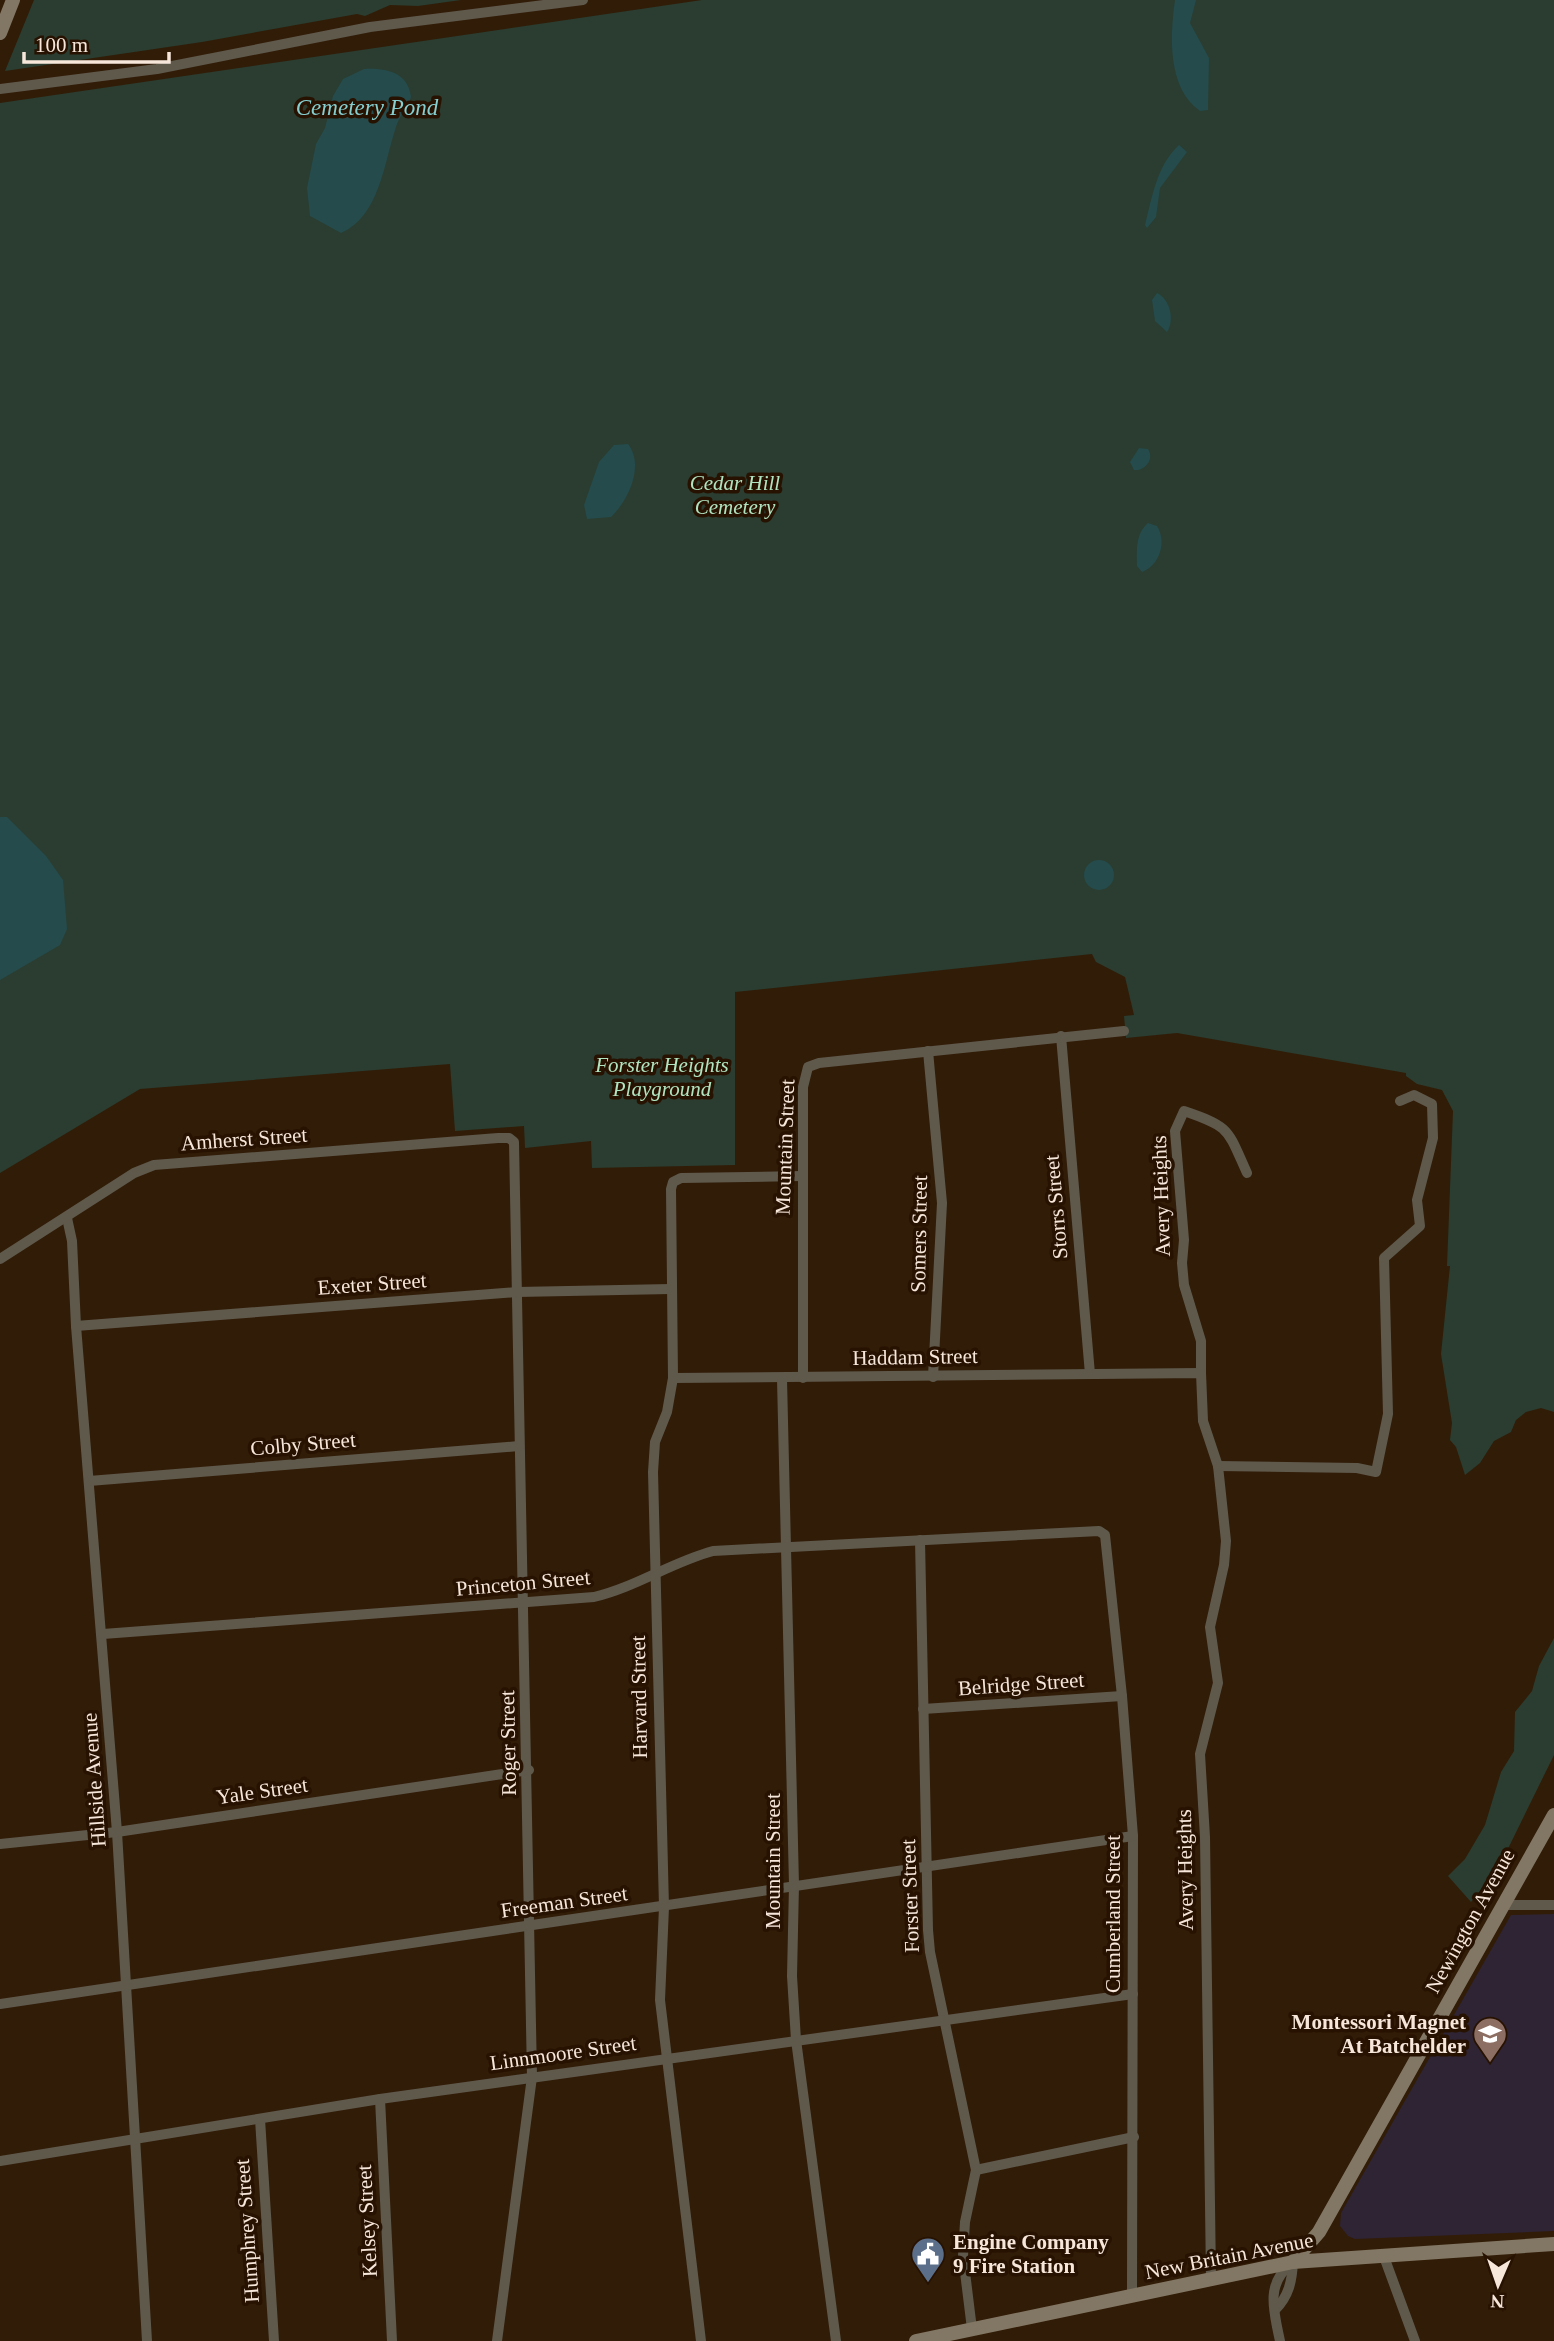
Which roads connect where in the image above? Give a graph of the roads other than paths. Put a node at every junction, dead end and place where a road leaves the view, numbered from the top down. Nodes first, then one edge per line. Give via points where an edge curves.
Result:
1 (13, 0) edge
2 (583, 0) edge
3 (0, 33) edge
4 (0, 89) edge
5 (1124, 1031) dead end
6 (1061, 1036) junction
7 (928, 1051) junction
8 (1400, 1101) dead end
9 (514, 1142) joint
10 (1247, 1173) dead end
11 (802, 1176) junction
12 (66, 1218) junction
13 (0, 1259) edge
14 (671, 1289) junction
15 (517, 1292) junction
16 (76, 1326) junction
17 (1201, 1373) junction
18 (1090, 1374) junction
19 (933, 1377) junction
20 (673, 1378) junction
21 (803, 1378) junction
22 (782, 1379) junction
23 (519, 1446) junction
24 (1218, 1466) junction
25 (89, 1481) junction
26 (1105, 1535) joint
27 (920, 1540) junction
28 (787, 1547) junction
29 (655, 1574) junction
30 (525, 1603) junction
31 (103, 1634) junction
32 (1122, 1696) junction
33 (923, 1709) junction
34 (528, 1770) junction
35 (1554, 1815) edge
36 (117, 1832) junction
37 (1132, 1836) junction
38 (0, 1844) edge
39 (928, 1866) junction
40 (794, 1885) junction
41 (1504, 1905) junction
42 (1554, 1905) edge
43 (664, 1906) junction
44 (529, 1926) junction
45 (127, 1987) junction
46 (1133, 1994) junction
47 (0, 2004) edge
48 (945, 2021) junction
49 (796, 2040) junction
50 (667, 2057) junction
51 (532, 2077) junction
52 (380, 2099) junction
53 (260, 2119) junction
54 (1134, 2137) junction
55 (135, 2140) junction
56 (0, 2161) edge
57 (976, 2170) junction
58 (1554, 2244) edge
59 (1383, 2253) junction
60 (1293, 2262) junction
61 (1211, 2278) junction
62 (1132, 2295) junction
63 (972, 2329) junction
64 (147, 2341) edge
65 (274, 2341) edge
66 (392, 2341) edge
67 (497, 2341) edge
68 (701, 2341) edge
69 (836, 2341) edge
70 (916, 2341) edge
71 (1280, 2341) edge
72 (1415, 2341) edge

1 - 3 main road
2 - 4 street via 370,27 157,69
5 - 6 street, Mountain Street
6 - 7 street, Mountain Street
6 - 18 street, Storrs Street
7 - 11 street, Mountain Street via 808,1067 803,1087
7 - 19 street, Somers Street via 942,1203
8 - 24 street via 1415,1095 1432,1104 1433,1138 1417,1200 1420,1226 1384,1258 1388,1413 1376,1472
9 - 12 street, Amherst Street via 498,1138 154,1165
9 - 15 street, Roger Street
10 - 17 street, Avery Heights via 1220,1123 1184,1111 1175,1130 1182,1263 1201,1341
11 - 14 street, Harvard Street via 676,1180 671,1189
11 - 21 street, Mountain Street
12 - 13 street, Amherst Street
12 - 16 street, Hillside Avenue via 72,1241
14 - 15 street, Exeter Street
14 - 20 street, Harvard Street
15 - 16 street, Exeter Street
15 - 23 street, Roger Street
16 - 25 street, Hillside Avenue
17 - 18 street, Haddam Street
17 - 24 street, Avery Heights via 1203,1421
18 - 19 street, Haddam Street
19 - 21 street, Haddam Street
20 - 22 street, Haddam Street
20 - 29 street, Harvard Street via 655,1442
21 - 22 street, Haddam Street
22 - 28 street, Mountain Street
23 - 25 street, Colby Street
23 - 30 street, Roger Street
24 - 61 street, Avery Heights via 1226,1541 1210,1627 1218,1682 1200,1754
25 - 31 street, Hillside Avenue
26 - 27 street, Princeton Street via 1099,1531
26 - 32 street, Cumberland Street
27 - 28 street, Princeton Street
27 - 33 street, Forster Street
28 - 29 street, Princeton Street via 713,1551
28 - 40 street, Mountain Street
29 - 30 street, Princeton Street via 594,1597
29 - 43 street, Harvard Street
30 - 31 street, Princeton Street
30 - 34 street, Roger Street
31 - 36 street, Hillside Avenue
32 - 33 street, Belridge Street
32 - 37 street, Cumberland Street
33 - 39 street, Forster Street
34 - 36 street, Yale Street
34 - 44 street, Roger Street
35 - 41 main road, Newington Avenue
36 - 38 street, Yale Street
36 - 45 street, Hillside Avenue
37 - 39 street, Freeman Street
37 - 46 street, Cumberland Street
39 - 40 street, Freeman Street
39 - 48 street, Forster Street via 930,1952
40 - 43 street, Freeman Street
40 - 49 street, Mountain Street
41 - 42 street
41 - 60 main road, Newington Avenue via 1319,2232
43 - 44 street, Freeman Street
43 - 50 street, Harvard Street via 660,2000
44 - 45 street, Freeman Street
44 - 51 street, Roger Street
45 - 47 street, Freeman Street
45 - 55 street, Hillside Avenue
46 - 48 street, Linnmoore Street
46 - 54 street, Cumberland Street
48 - 49 street, Linnmoore Street
48 - 57 street, Forster Street
49 - 50 street, Linnmoore Street
49 - 69 street, Mountain Street
50 - 51 street, Linnmoore Street
50 - 68 street, Harvard Street
51 - 52 street, Linnmoore Street
51 - 67 street, Roger Street
52 - 53 street, Linnmoore Street
52 - 66 street, Kelsey Street
53 - 55 street, Linnmoore Street
53 - 65 street, Humphrey Street
54 - 57 street
54 - 62 street, Cumberland Street
55 - 56 street, Linnmoore Street
55 - 64 street, Hillside Avenue
57 - 63 street, Forster Street via 963,2256
58 - 59 main road, New Britain Avenue
59 - 60 main road, New Britain Avenue
59 - 72 street
60 - 61 main road, New Britain Avenue
60 - 71 street via 1279,2274 1272,2295
61 - 62 main road, New Britain Avenue
62 - 63 main road, New Britain Avenue
63 - 70 main road, New Britain Avenue

